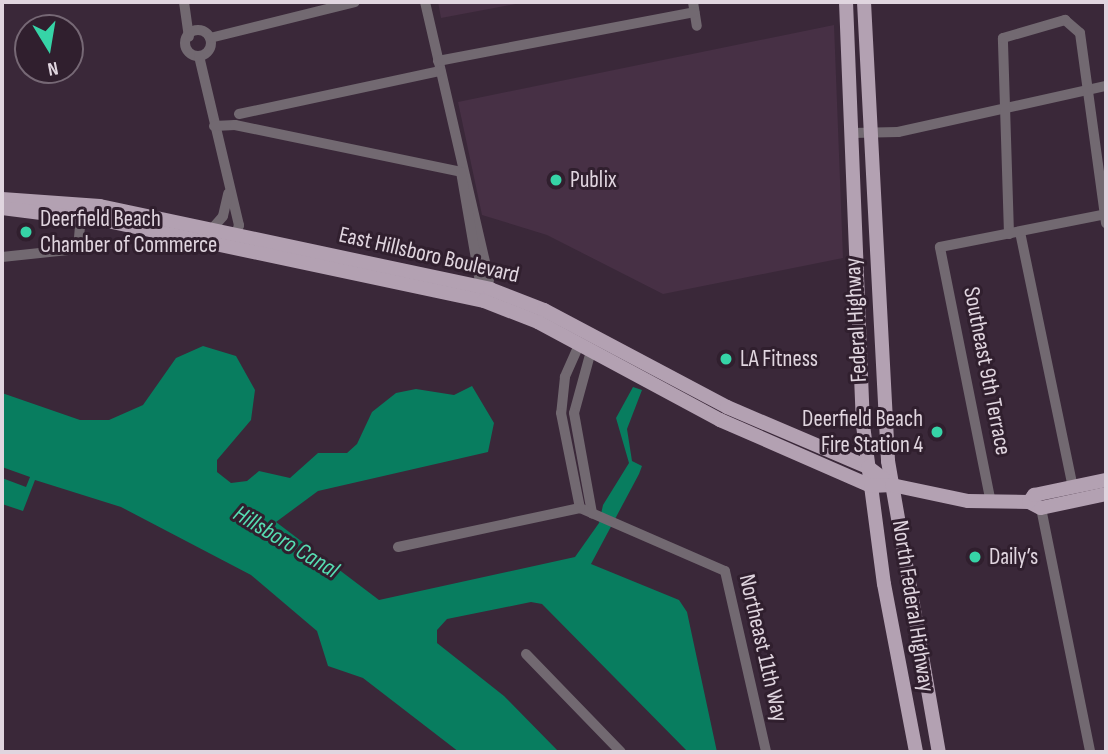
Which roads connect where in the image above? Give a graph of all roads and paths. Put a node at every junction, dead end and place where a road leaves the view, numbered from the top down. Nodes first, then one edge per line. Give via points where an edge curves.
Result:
1 (184, 2) edge
2 (190, 2) edge
3 (355, 2) edge
4 (425, 2) edge
5 (846, 2) edge
6 (864, 2) edge
7 (693, 7) edge
8 (697, 26) dead end
9 (206, 34) junction
10 (188, 37) junction
11 (199, 56) junction
12 (439, 66) junction
13 (1106, 86) edge
14 (1091, 89) junction
15 (270, 108) junction
16 (1004, 109) junction
17 (239, 114) dead end
18 (214, 126) junction
19 (260, 131) junction
20 (870, 137) junction
21 (852, 140) junction
22 (461, 172) junction
23 (228, 194) junction
24 (2, 199) edge
25 (2, 208) edge
26 (82, 210) junction
27 (1106, 217) edge
28 (211, 230) junction
29 (1015, 233) junction
30 (174, 235) junction
31 (236, 235) junction
32 (282, 245) junction
33 (243, 250) junction
34 (2, 257) edge
35 (485, 292) junction
36 (612, 347) junction
37 (585, 348) junction
38 (562, 396) junction
39 (575, 399) junction
40 (723, 414) junction
41 (863, 425) junction
42 (573, 449) junction
43 (833, 452) junction
44 (868, 467) junction
45 (1106, 480) edge
46 (892, 485) junction
47 (871, 486) junction
48 (1073, 487) junction
49 (1106, 494) edge
50 (991, 503) junction
51 (1035, 505) junction
52 (580, 508) junction
53 (596, 514) junction
54 (398, 547) dead end
55 (915, 634) joint
56 (526, 654) dead end
57 (621, 752) edge
58 (766, 752) edge
59 (916, 752) edge
60 (939, 752) edge
61 (1090, 752) edge

1 - 10 street
2 - 9 street
3 - 9 street
4 - 12 street
5 - 21 main road, Federal Highway
6 - 20 main road, Federal Highway
7 - 8 street
7 - 12 street
9 - 10 street
9 - 11 street
10 - 11 street via 188,51
11 - 18 street
12 - 15 street
12 - 22 street
13 - 14 street
14 - 16 street
14 - 16 street via 1075,23 1039,26 1003,38
14 - 27 street
15 - 17 street
15 - 19 street
16 - 20 street
16 - 29 street
18 - 19 street
18 - 23 street
19 - 22 street
20 - 21 street
20 - 46 main road, Federal Highway
21 - 41 main road, Federal Highway
22 - 35 street
23 - 28 street via 223,216
23 - 31 street via 239,225
24 - 26 main road, East Hillsboro Boulevard
25 - 26 main road, East Hillsboro Boulevard
26 - 28 main road, East Hillsboro Boulevard
26 - 30 main road, East Hillsboro Boulevard
26 - 34 street via 78,249
27 - 29 street
28 - 31 main road, East Hillsboro Boulevard
29 - 48 street
29 - 50 street, Southeast 9th Terrace via 940,247
30 - 31 main road via 221,241
30 - 33 main road, East Hillsboro Boulevard
31 - 32 main road, East Hillsboro Boulevard
32 - 33 main road via 247,244
32 - 35 main road, East Hillsboro Boulevard
33 - 35 main road, East Hillsboro Boulevard
35 - 36 main road, East Hillsboro Boulevard
35 - 37 main road, East Hillsboro Boulevard
36 - 37 main road
36 - 40 main road, East Hillsboro Boulevard
37 - 38 street
37 - 39 street
37 - 40 main road, East Hillsboro Boulevard via 699,409
38 - 39 street
38 - 42 street
39 - 42 street
40 - 43 main road, East Hillsboro Boulevard via 752,418
40 - 47 main road, East Hillsboro Boulevard
41 - 43 main road via 852,448
41 - 44 main road, Federal Highway
42 - 52 street
42 - 53 street
43 - 44 main road, East Hillsboro Boulevard
44 - 46 main road, East Hillsboro Boulevard
44 - 47 main road, North Federal Highway
45 - 48 main road, East Hillsboro Boulevard
46 - 47 main road, East Hillsboro Boulevard
46 - 50 main road, East Hillsboro Boulevard
46 - 55 main road, Federal Highway
47 - 59 main road, North Federal Highway
48 - 51 main road, East Hillsboro Boulevard via 1034,495
49 - 51 main road, East Hillsboro Boulevard
50 - 51 main road, East Hillsboro Boulevard
51 - 61 street
52 - 53 street, Northeast 11th Way
52 - 54 street
53 - 58 street, Northeast 11th Way via 725,571
55 - 60 main road, North Federal Highway
56 - 57 street

